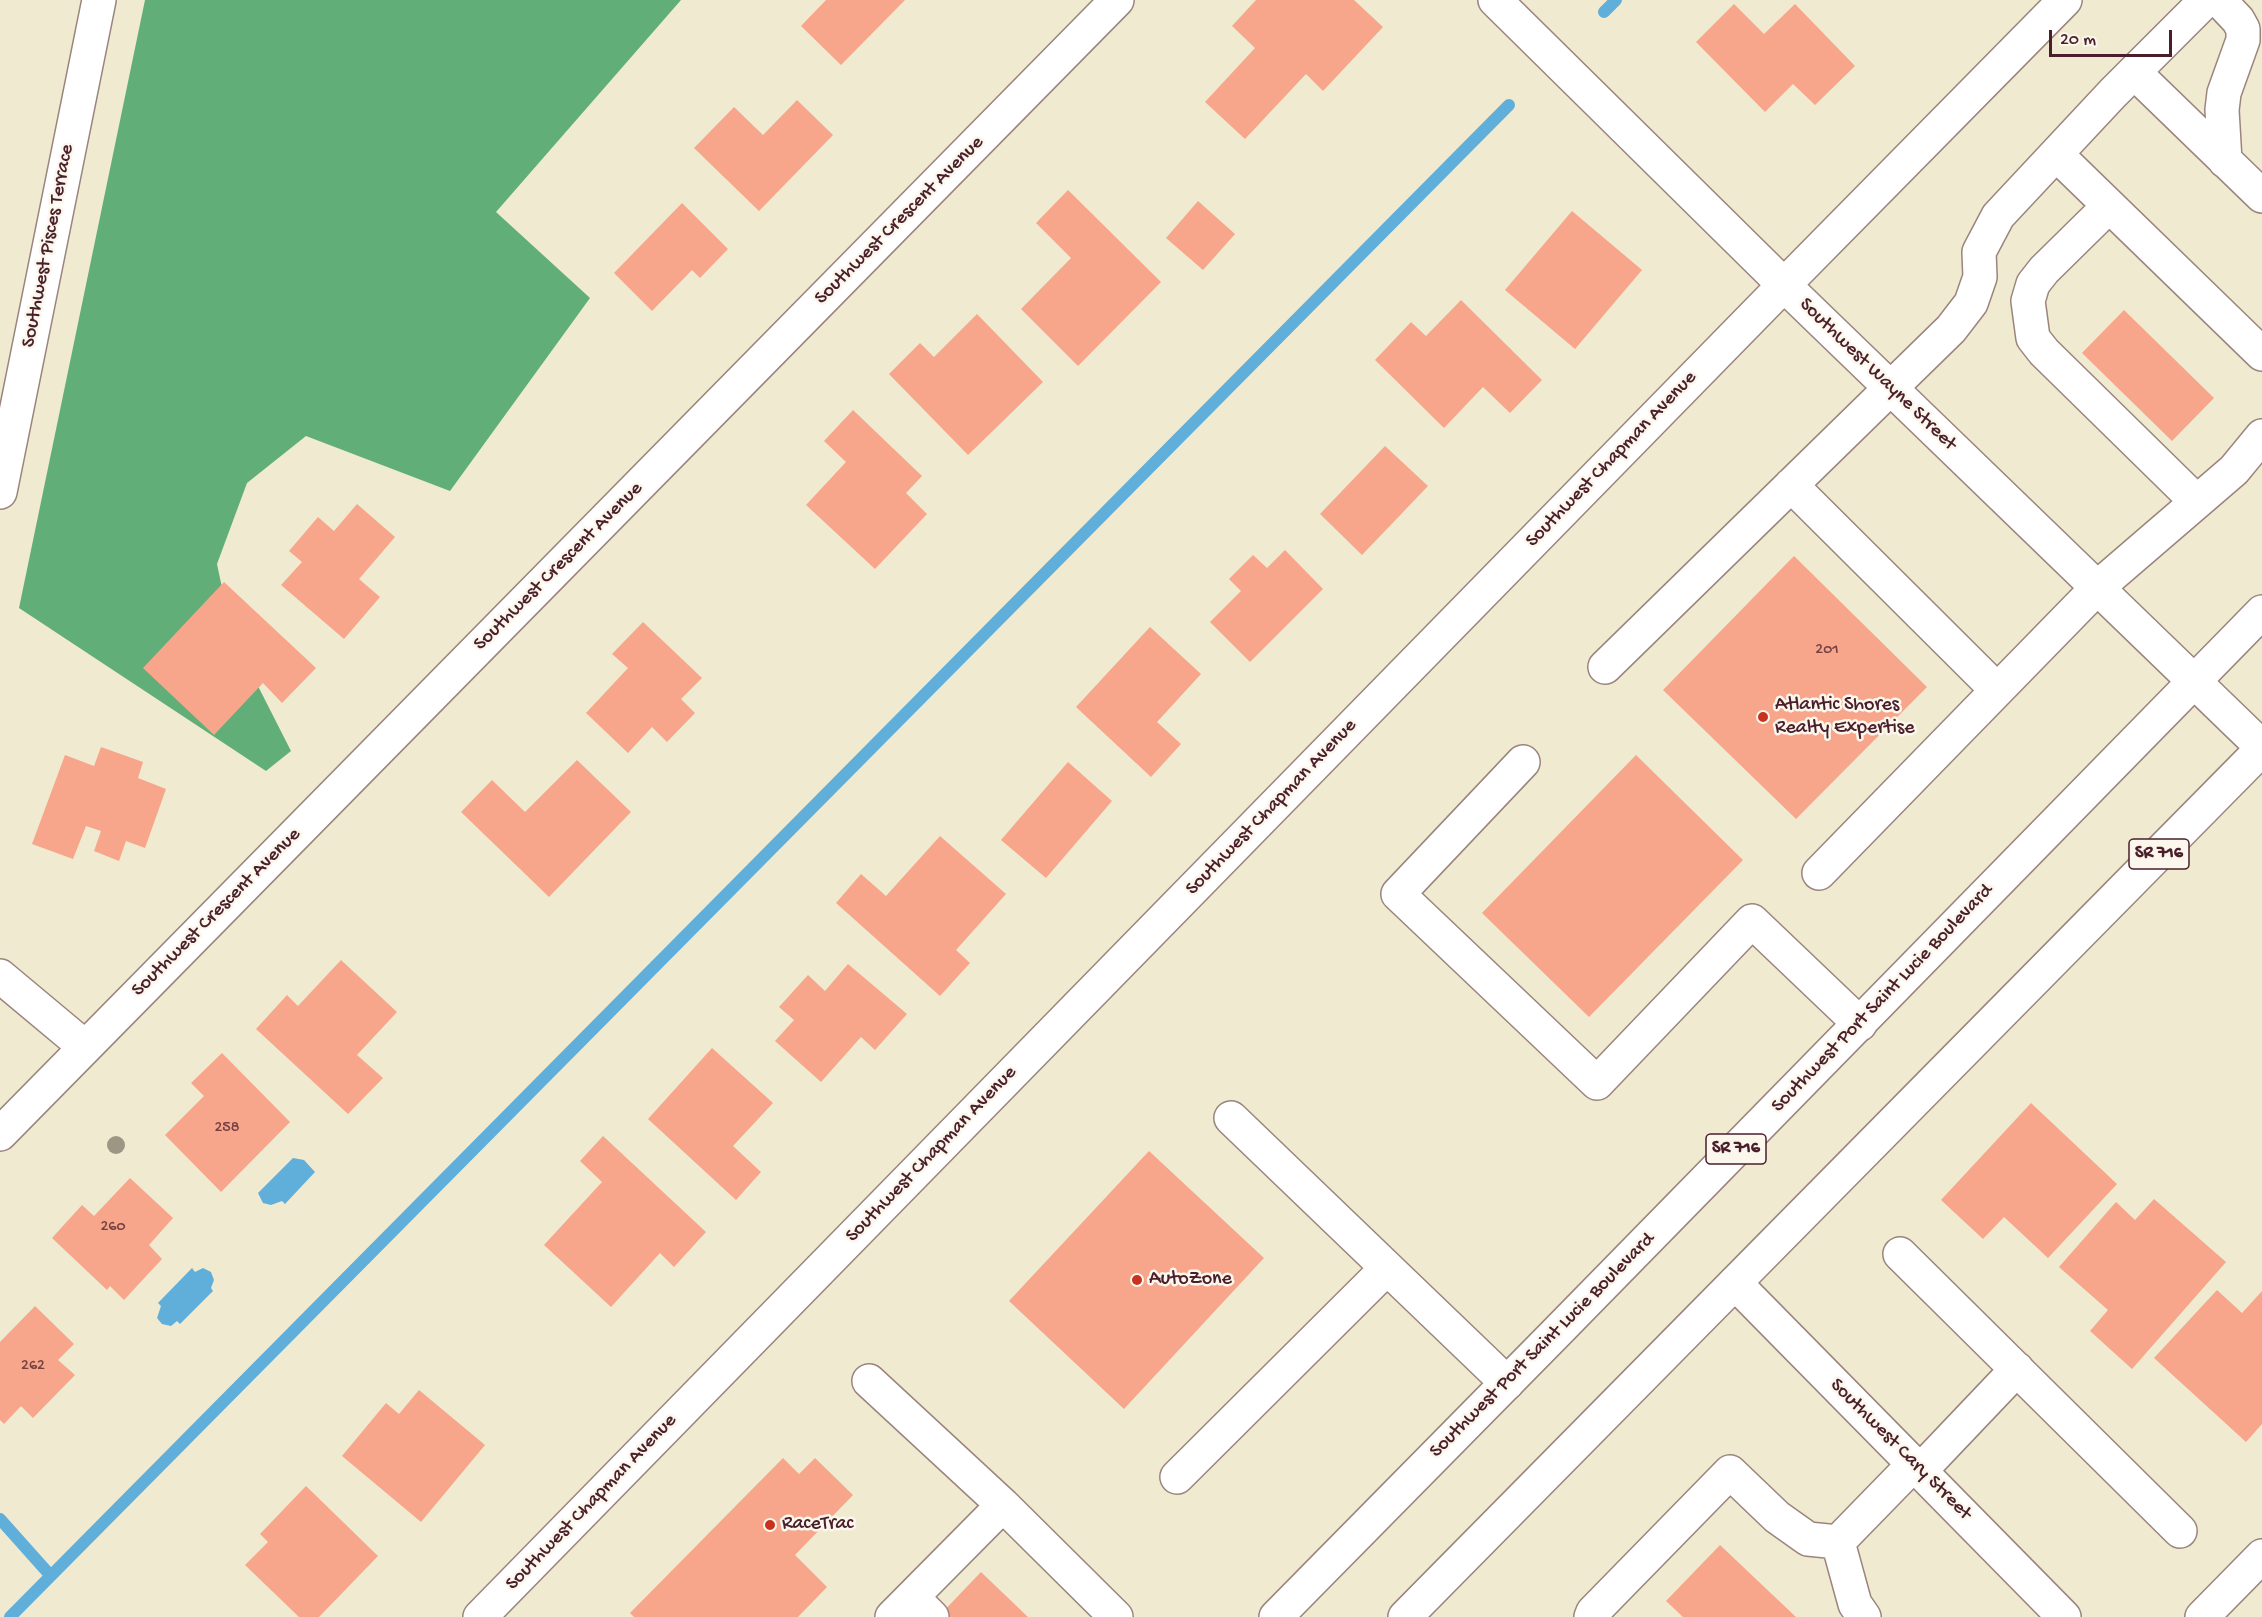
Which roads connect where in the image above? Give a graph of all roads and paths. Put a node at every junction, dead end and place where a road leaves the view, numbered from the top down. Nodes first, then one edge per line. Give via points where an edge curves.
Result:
1 (99, 0) edge
2 (1118, 0) edge
3 (1495, 0) edge
4 (2064, 0) edge
5 (2206, 0) edge
6 (2219, 0) edge
7 (2134, 72) junction
8 (2056, 154) junction
9 (2225, 161) junction
10 (2262, 196) edge
11 (2109, 206) junction
12 (1784, 285) junction
13 (2262, 354) edge
14 (1891, 387) junction
15 (2262, 436) edge
16 (1791, 485) junction
17 (0, 492) edge
18 (2197, 502) junction
19 (2098, 587) junction
20 (2262, 612) edge
21 (1605, 667) dead end
22 (2195, 680) junction
23 (1997, 690) junction
24 (2262, 748) edge
25 (1523, 762) dead end
26 (1819, 873) dead end
27 (0, 976) edge
28 (1860, 1024) junction
29 (85, 1047) junction
30 (1231, 1118) dead end
31 (0, 1134) edge
32 (1900, 1254) dead end
33 (1386, 1269) junction
34 (1735, 1283) junction
35 (2017, 1369) junction
36 (869, 1381) dead end
37 (1507, 1383) junction
38 (1917, 1468) junction
39 (1177, 1477) dead end
40 (1003, 1505) junction
41 (2180, 1531) dead end
42 (1838, 1542) junction
43 (2262, 1556) edge
44 (912, 1610) edge
45 (1112, 1616) edge
46 (480, 1617) edge
47 (1276, 1617) edge
48 (1405, 1617) edge
49 (1591, 1617) edge
50 (1864, 1617) edge
51 (2064, 1617) edge
52 (2202, 1617) edge

1 - 17 street, Southwest Pisces Terrace
2 - 29 street, Southwest Crescent Avenue
3 - 12 street, Southwest Wayne Street
4 - 12 street, Southwest Chapman Avenue
5 - 7 street
6 - 9 street via 2243,28 2243,40 2224,93
7 - 8 street
7 - 9 street
8 - 11 street
8 - 14 street via 1998,216 1979,252 1980,278 1971,303
9 - 10 street
11 - 13 street
11 - 18 street via 2033,284 2028,301 2033,338
12 - 14 street, Southwest Wayne Street
12 - 46 street, Southwest Chapman Avenue
14 - 16 street
14 - 19 street, Southwest Wayne Street
15 - 18 street via 2234,470
16 - 21 street
16 - 23 street
18 - 19 street
19 - 22 street, Southwest Wayne Street
19 - 23 street
20 - 22 street, Southwest Port Saint Lucie Boulevard / SR 716
22 - 24 street, Southwest Wayne Street
22 - 28 street, Southwest Port Saint Lucie Boulevard / SR 716
23 - 26 street
24 - 34 street, SR 716
25 - 28 street via 1398,894 1597,1083 1752,921
27 - 29 street
28 - 37 street, Southwest Port Saint Lucie Boulevard / SR 716
29 - 31 street, Southwest Crescent Avenue
30 - 33 street
32 - 35 street
33 - 37 street
33 - 39 street
34 - 38 street, Southwest Cary Street
34 - 48 street, SR 716
35 - 38 street
35 - 41 street
36 - 40 street
37 - 47 street, Southwest Port Saint Lucie Boulevard / SR 716
38 - 42 street
38 - 51 street, Southwest Cary Street
40 - 44 street
40 - 45 street
42 - 49 street via 1808,1539 1776,1517 1730,1472
42 - 50 street via 1855,1604
43 - 52 street

